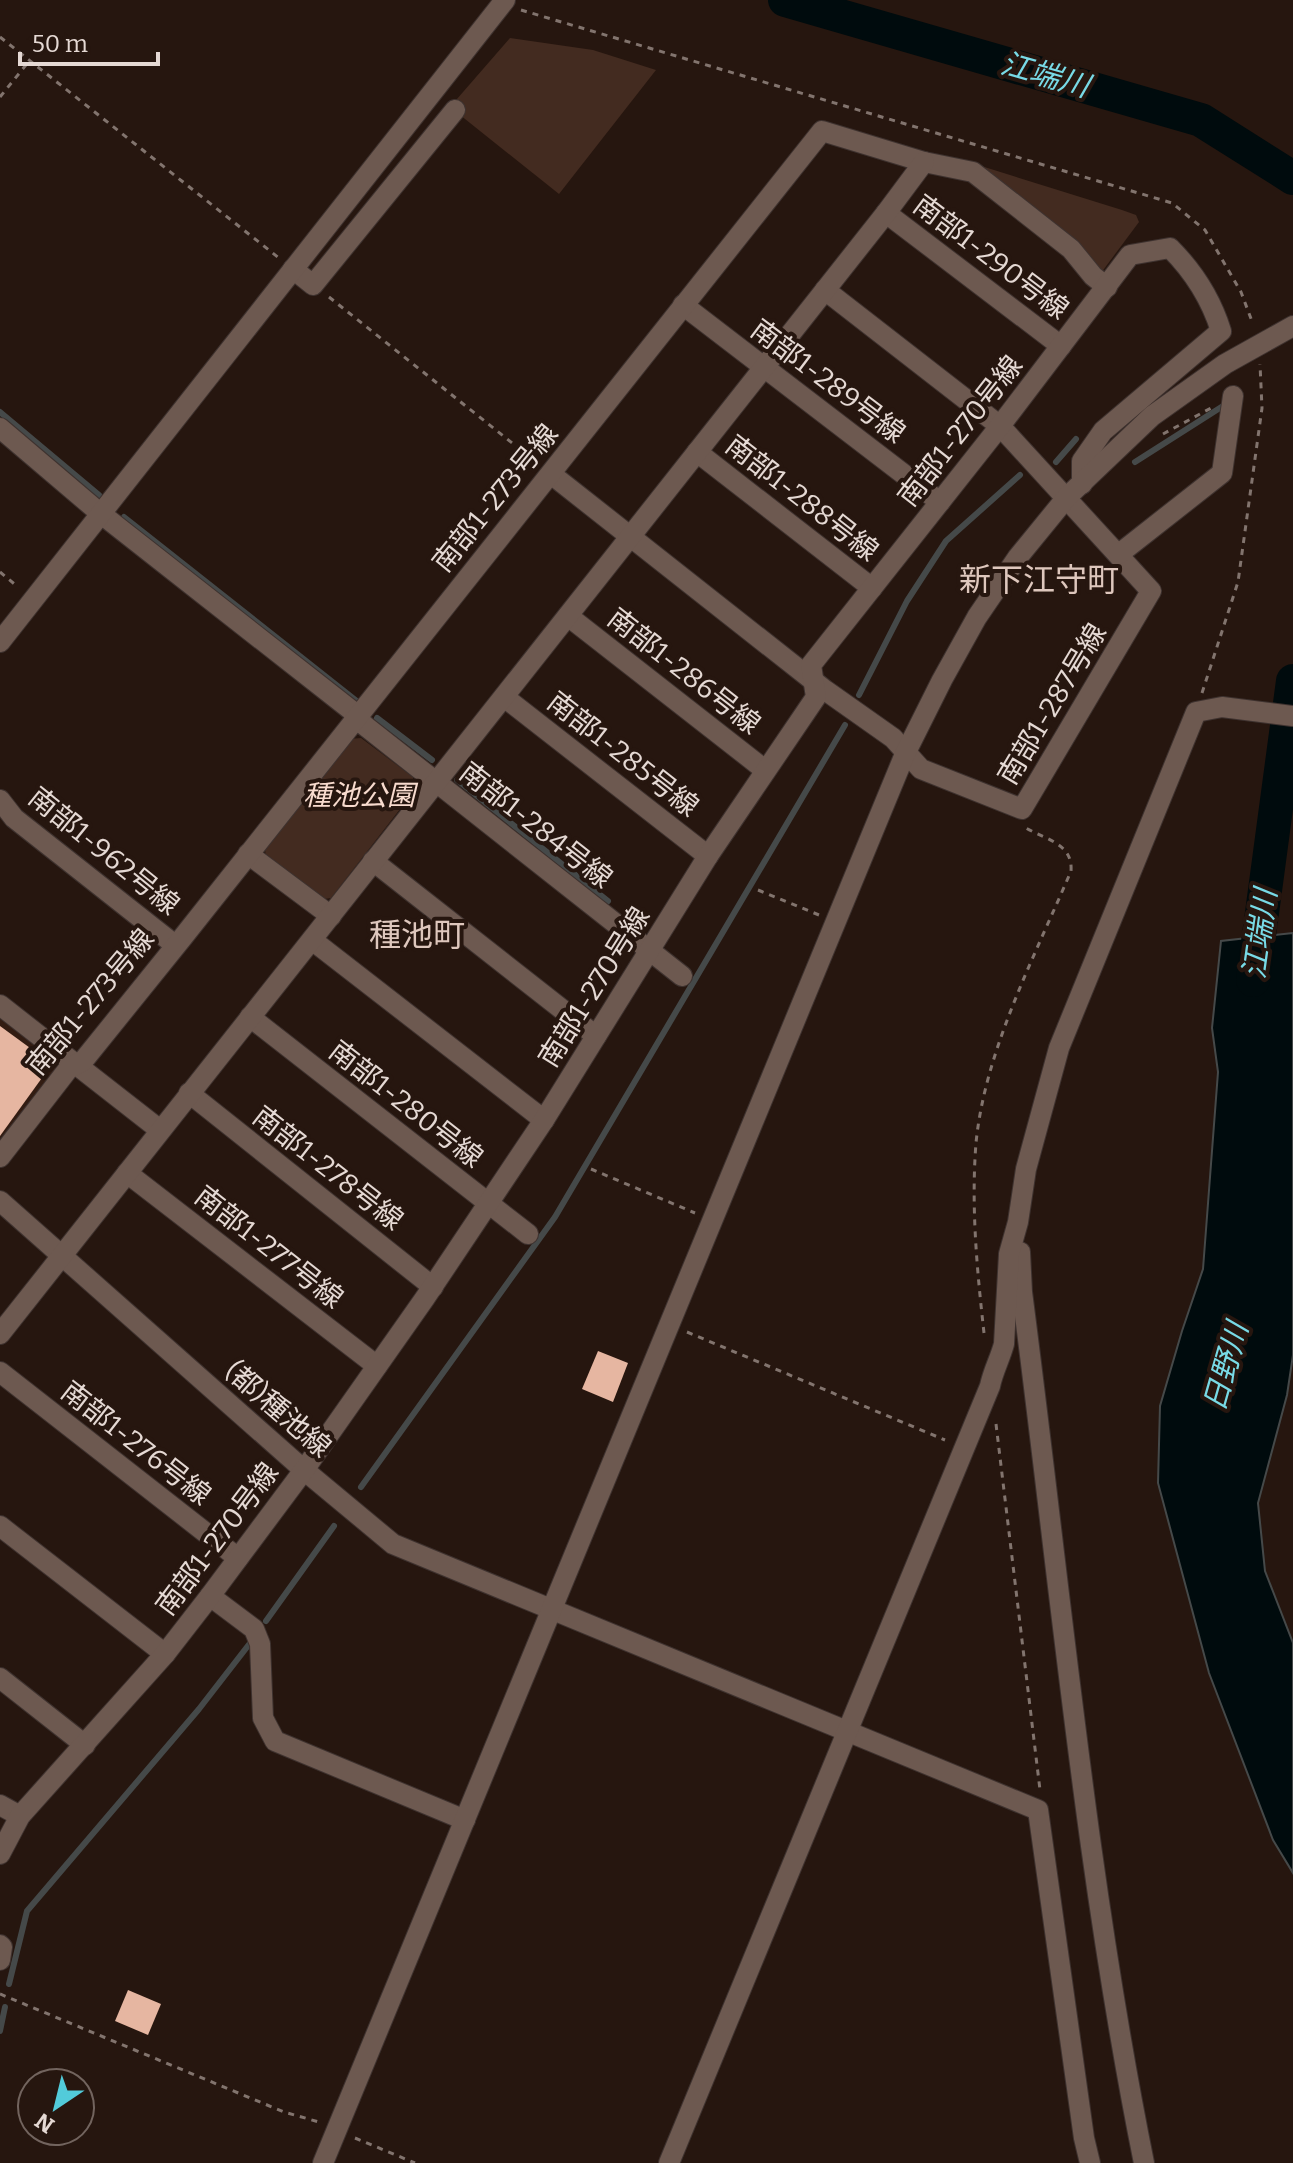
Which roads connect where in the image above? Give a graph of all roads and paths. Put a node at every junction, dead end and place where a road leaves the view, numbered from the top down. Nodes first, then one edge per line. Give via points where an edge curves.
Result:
1 (504, 2) edge
2 (0, 37) edge
3 (30, 60) junction
4 (0, 97) edge
5 (455, 110) dead end
6 (924, 162) junction
7 (886, 213) junction
8 (293, 269) junction
9 (313, 285) junction
10 (1107, 287) junction
11 (825, 290) junction
12 (683, 305) junction
13 (1293, 326) edge
14 (1258, 344) junction
15 (1061, 346) junction
16 (764, 367) junction
17 (1233, 396) joint
18 (1000, 426) junction
19 (0, 428) edge
20 (1152, 440) dead end
21 (697, 452) junction
22 (551, 474) junction
23 (1074, 491) junction
24 (940, 502) junction
25 (100, 513) junction
26 (630, 535) junction
27 (1119, 554) junction
28 (0, 572) edge
29 (872, 588) junction
30 (33, 600) junction
31 (568, 616) junction
32 (0, 642) edge
33 (813, 680) junction
34 (504, 697) junction
35 (1196, 712) junction
36 (1293, 716) edge
37 (357, 717) junction
38 (905, 754) junction
39 (765, 770) junction
40 (436, 782) junction
41 (0, 800) edge
42 (248, 854) junction
43 (708, 856) junction
44 (373, 861) junction
45 (758, 890) dead end
46 (331, 916) junction
47 (837, 923) junction
48 (312, 940) junction
49 (175, 945) junction
50 (650, 950) junction
51 (682, 976) dead end
52 (0, 1005) edge
53 (250, 1017) junction
54 (596, 1036) junction
55 (78, 1066) junction
56 (189, 1093) junction
57 (544, 1120) junction
58 (160, 1130) junction
59 (0, 1157) edge
60 (591, 1169) dead end
61 (127, 1173) junction
62 (0, 1201) edge
63 (490, 1204) junction
64 (713, 1221) junction
65 (1018, 1222) junction
66 (528, 1234) dead end
67 (62, 1255) junction
68 (433, 1287) junction
69 (668, 1325) junction
70 (0, 1334) edge
71 (377, 1366) junction
72 (0, 1372) edge
73 (964, 1448) junction
74 (304, 1470) junction
75 (0, 1526) edge
76 (238, 1558) junction
77 (210, 1596) junction
78 (551, 1610) junction
79 (165, 1654) junction
80 (0, 1678) edge
81 (846, 1730) junction
82 (85, 1745) junction
83 (0, 1805) edge
84 (20, 1816) junction
85 (465, 1820) junction
86 (0, 1854) edge
87 (0, 1945) edge
88 (0, 1960) edge
89 (0, 1994) edge
90 (337, 2130) junction
91 (323, 2163) edge
92 (415, 2163) edge
93 (669, 2163) edge
94 (1090, 2163) edge
95 (1144, 2163) edge

1 - 8 street
1 - 14 path via 1172,203 1205,230 1241,292
2 - 3 path
3 - 4 path
3 - 8 path
5 - 9 street
6 - 7 street
6 - 10 street, 南部1-273号線 via 973,172 1071,249
6 - 12 street, 南部1-273号線 via 822,131
7 - 11 street
7 - 15 street, 南部1-290号線
8 - 9 street
8 - 25 street
9 - 22 path
10 - 15 street, 南部1-270号線
10 - 23 street, 南部1-270号線 via 1130,255 1170,248 1202,288 1221,331 1103,431 1082,461
11 - 16 street
11 - 18 street, 南部1-287号線
12 - 16 street, 南部1-289号線
12 - 22 street, 南部1-273号線
13 - 14 street
14 - 23 street via 1152,416
14 - 35 path via 1262,408 1238,582
15 - 18 street, 南部1-270号線
16 - 21 street
16 - 24 street, 南部1-289号線
17 - 20 path
17 - 27 street via 1222,473
18 - 23 street, 南部1-287号線
18 - 24 street, 南部1-270号線
19 - 25 street, 南部1-284号線
21 - 26 street
21 - 29 street, 南部1-288号線
22 - 26 street, 南部1-287号線
22 - 37 street, 南部1-273号線
23 - 27 street, 南部1-287号線
23 - 38 street via 1018,557 977,617
24 - 29 street, 南部1-270号線
25 - 30 street
25 - 37 street, 南部1-284号線
26 - 31 street
26 - 33 street, 南部1-287号線
27 - 38 street, 南部1-287号線 via 1151,591 1022,809 921,769
28 - 30 path
29 - 33 street, 南部1-270号線 via 811,665
30 - 32 street
31 - 34 street
31 - 39 street, 南部1-286号線
33 - 38 street, 南部1-287号線 via 893,738
33 - 39 street, 南部1-270号線 via 816,697
34 - 40 street
34 - 43 street, 南部1-285号線
35 - 36 street via 1222,707
35 - 65 street via 1059,1048 1026,1169
37 - 40 street, 南部1-284号線
37 - 42 street, 南部1-273号線
38 - 47 street
39 - 43 street, 南部1-270号線
40 - 44 street
40 - 50 street, 南部1-284号線
41 - 49 street, 南部1-962号線 via 14,818
42 - 46 street
42 - 49 street, 南部1-273号線
43 - 50 street, 南部1-270号線
44 - 46 street
44 - 54 street
45 - 47 path
46 - 48 street
47 - 64 street
48 - 53 street
48 - 57 street
49 - 55 street, 南部1-273号線
50 - 51 street, 南部1-284号線
50 - 54 street, 南部1-270号線
52 - 55 street
53 - 56 street
53 - 63 street, 南部1-280号線
54 - 57 street, 南部1-270号線
55 - 58 street
55 - 59 street, 南部1-273号線 via 69,1068
56 - 58 street
56 - 68 street, 南部1-278号線
57 - 63 street, 南部1-270号線
58 - 61 street
60 - 64 path
61 - 67 street
61 - 71 street, 南部1-277号線
62 - 67 street, (都)種池線
63 - 66 street, 南部1-280号線
63 - 68 street, 南部1-270号線
64 - 69 street
65 - 73 street via 1009,1254 1004,1344
65 - 95 street via 1022,1292 1088,1828
67 - 70 street
67 - 74 street, (都)種池線
68 - 71 street, 南部1-270号線
69 - 73 path
69 - 78 street
71 - 74 street, 南部1-270号線
72 - 76 street, 南部1-276号線
73 - 81 street
74 - 76 street, 南部1-270号線
74 - 78 street, (都)種池線 via 393,1544
75 - 79 street
76 - 77 street, 南部1-270号線
77 - 79 street, 南部1-270号線
77 - 85 street via 254,1629 260,1644 263,1718 275,1741
78 - 81 street, (都)種池線
78 - 85 street
79 - 82 street, 南部1-270号線
80 - 82 street
81 - 93 street
81 - 94 street, (都)種池線 via 1038,1810
82 - 84 street, 南部1-270号線
83 - 84 street
84 - 86 street, 南部1-270号線
85 - 90 street
87 - 88 street
89 - 90 path
90 - 91 street
90 - 92 path

